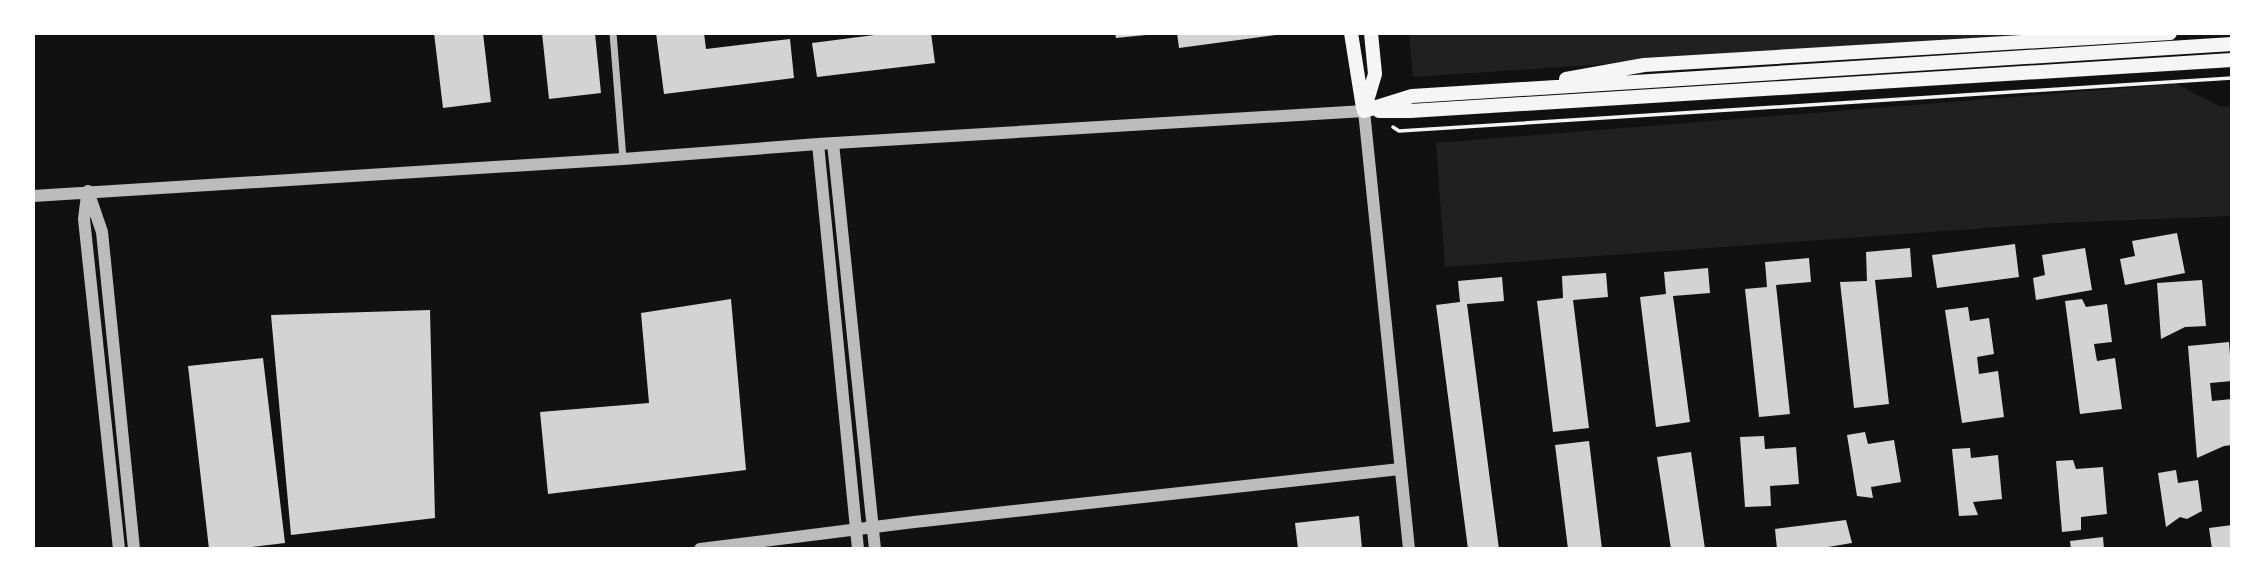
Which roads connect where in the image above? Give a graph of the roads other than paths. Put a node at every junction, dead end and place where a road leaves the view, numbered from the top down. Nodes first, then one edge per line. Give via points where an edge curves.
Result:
1 (613, 33) edge
2 (1351, 33) edge
3 (1371, 33) edge
4 (2170, 33) edge
5 (2232, 44) edge
6 (2232, 60) edge
7 (1517, 89) junction
8 (1364, 111) junction
9 (833, 143) junction
10 (818, 144) junction
11 (624, 159) junction
12 (88, 191) junction
13 (33, 196) edge
14 (1400, 469) junction
15 (873, 529) junction
16 (856, 531) junction
17 (119, 549) edge
18 (134, 549) edge
19 (700, 549) edge
20 (858, 549) edge
21 (875, 549) edge
22 (1409, 549) edge

1 - 11 street
2 - 8 main road
3 - 8 main road via 1375,74
4 - 7 main road via 1644,65
5 - 7 main road
6 - 8 main road
7 - 8 main road via 1412,96
8 - 9 street
8 - 14 street
9 - 10 street
9 - 15 street
10 - 11 street
10 - 16 street
11 - 12 street
12 - 13 street
12 - 17 street via 85,219
12 - 18 street via 102,232
14 - 15 street
14 - 22 street
15 - 16 street
15 - 21 street
16 - 19 street
16 - 20 street

